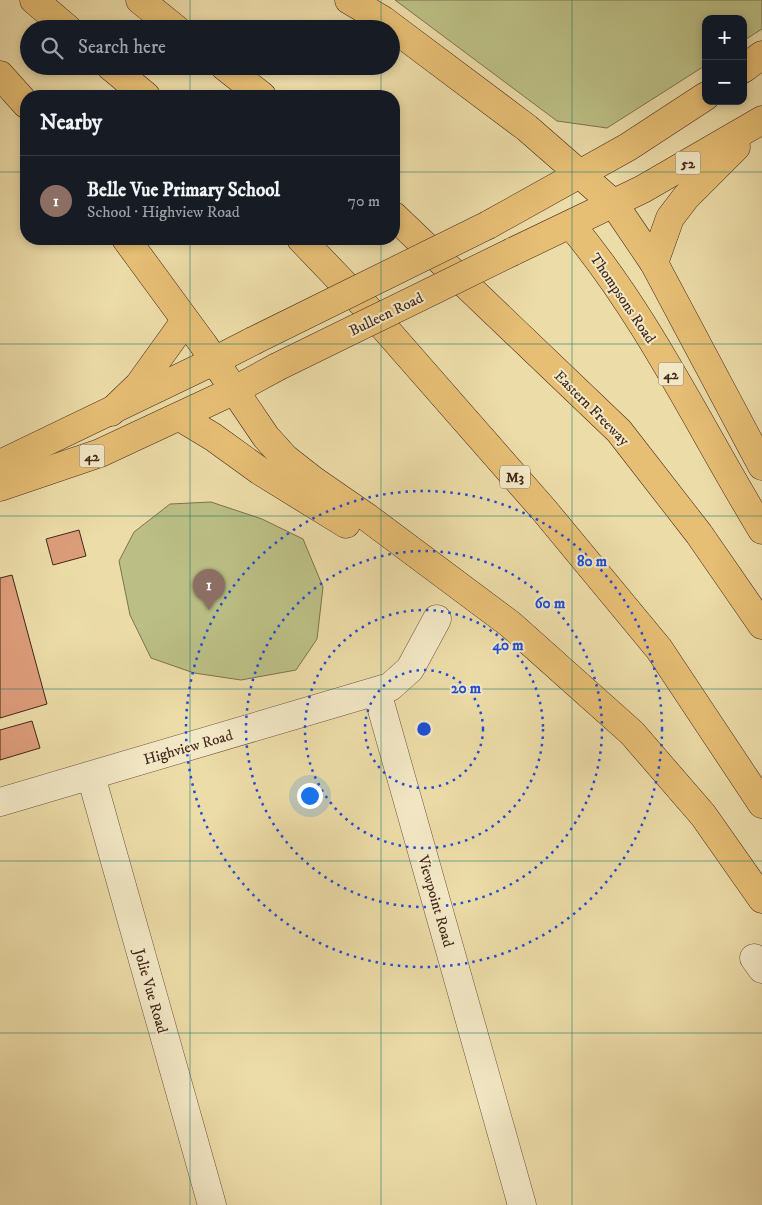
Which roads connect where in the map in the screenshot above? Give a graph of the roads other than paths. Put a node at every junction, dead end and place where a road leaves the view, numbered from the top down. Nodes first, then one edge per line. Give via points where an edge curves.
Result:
1 (34, 0) edge
2 (140, 0) edge
3 (350, 0) edge
4 (57, 20) edge
5 (165, 20) edge
6 (383, 20) edge
7 (400, 33) edge
8 (762, 55) edge
9 (747, 66) edge
10 (0, 75) edge
11 (121, 75) edge
12 (235, 75) edge
13 (139, 90) edge
14 (254, 90) edge
15 (20, 97) edge
16 (702, 99) edge
17 (762, 120) edge
18 (581, 174) junction
19 (614, 204) junction
20 (400, 222) edge
21 (570, 225) junction
22 (130, 245) edge
23 (307, 245) edge
24 (654, 263) junction
25 (185, 321) junction
26 (214, 361) junction
27 (233, 391) junction
28 (111, 412) junction
29 (180, 417) junction
30 (0, 464) edge
31 (762, 466) edge
32 (0, 487) edge
33 (762, 530) edge
34 (438, 619) dead end
35 (510, 624) junction
36 (762, 625) edge
37 (659, 649) junction
38 (376, 692) junction
39 (90, 776) junction
40 (0, 802) edge
41 (762, 804) edge
42 (762, 817) edge
43 (762, 899) edge
44 (212, 1205) edge
45 (522, 1205) edge

1 - 4 main road
2 - 5 main road
3 - 6 main road
7 - 18 main road
8 - 9 main road
10 - 15 main road
11 - 13 main road
12 - 14 main road
16 - 18 main road
17 - 19 main road, Bulleen Road / 52
17 - 24 main road via 686,197 670,218
18 - 19 main road, 42
18 - 26 main road, 42, bridge via 488,225
19 - 21 main road, Bulleen Road / 52
19 - 24 main road, 42
20 - 36 main road, Eastern Freeway via 619,431 699,534
21 - 27 main road, Bulleen Road / 42, bridge
21 - 33 main road, Thompsons Road / 42 via 599,258 652,341
22 - 25 main road
23 - 37 main road, M3 via 367,308 544,510
24 - 31 main road, 42
25 - 26 main road
25 - 28 main road via 139,384
26 - 27 main road
26 - 28 main road, 42
27 - 29 main road, Bulleen Road / 42
27 - 35 main road via 266,437 286,458
28 - 30 main road, 42
29 - 32 main road, Bulleen Road / 42 via 100,454
29 - 35 main road
34 - 38 street via 405,676
35 - 43 main road via 632,733 703,815
37 - 41 main road, M3
37 - 42 main road, M3
38 - 39 street, Highview Road
38 - 45 street, Viewpoint Road
39 - 40 street, Highview Road
39 - 44 street, Jolie Vue Road

